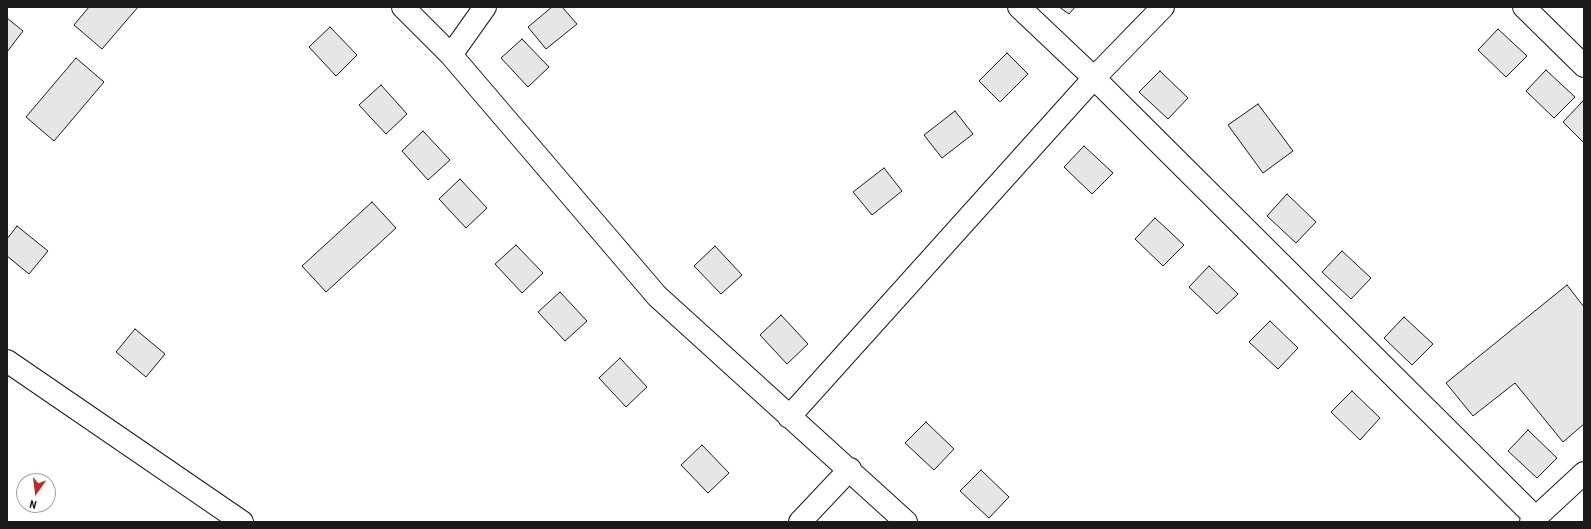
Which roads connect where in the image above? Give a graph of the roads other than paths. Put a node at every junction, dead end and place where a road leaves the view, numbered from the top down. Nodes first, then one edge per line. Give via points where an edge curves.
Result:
1 (403, 7) edge
2 (486, 7) edge
3 (1019, 7) edge
4 (1163, 7) edge
5 (1524, 7) edge
6 (451, 55) junction
7 (1584, 66) edge
8 (1094, 78) junction
9 (7, 361) edge
10 (789, 417) junction
11 (850, 469) junction
12 (1584, 473) edge
13 (1533, 520) edge
14 (242, 522) edge
15 (800, 522) edge
16 (906, 522) edge

1 - 6 street
2 - 6 street
3 - 8 street
4 - 8 street
5 - 7 street
6 - 10 street via 657,296
8 - 10 street
8 - 13 street
9 - 14 street
10 - 11 street
11 - 15 street
11 - 16 street
12 - 13 street

